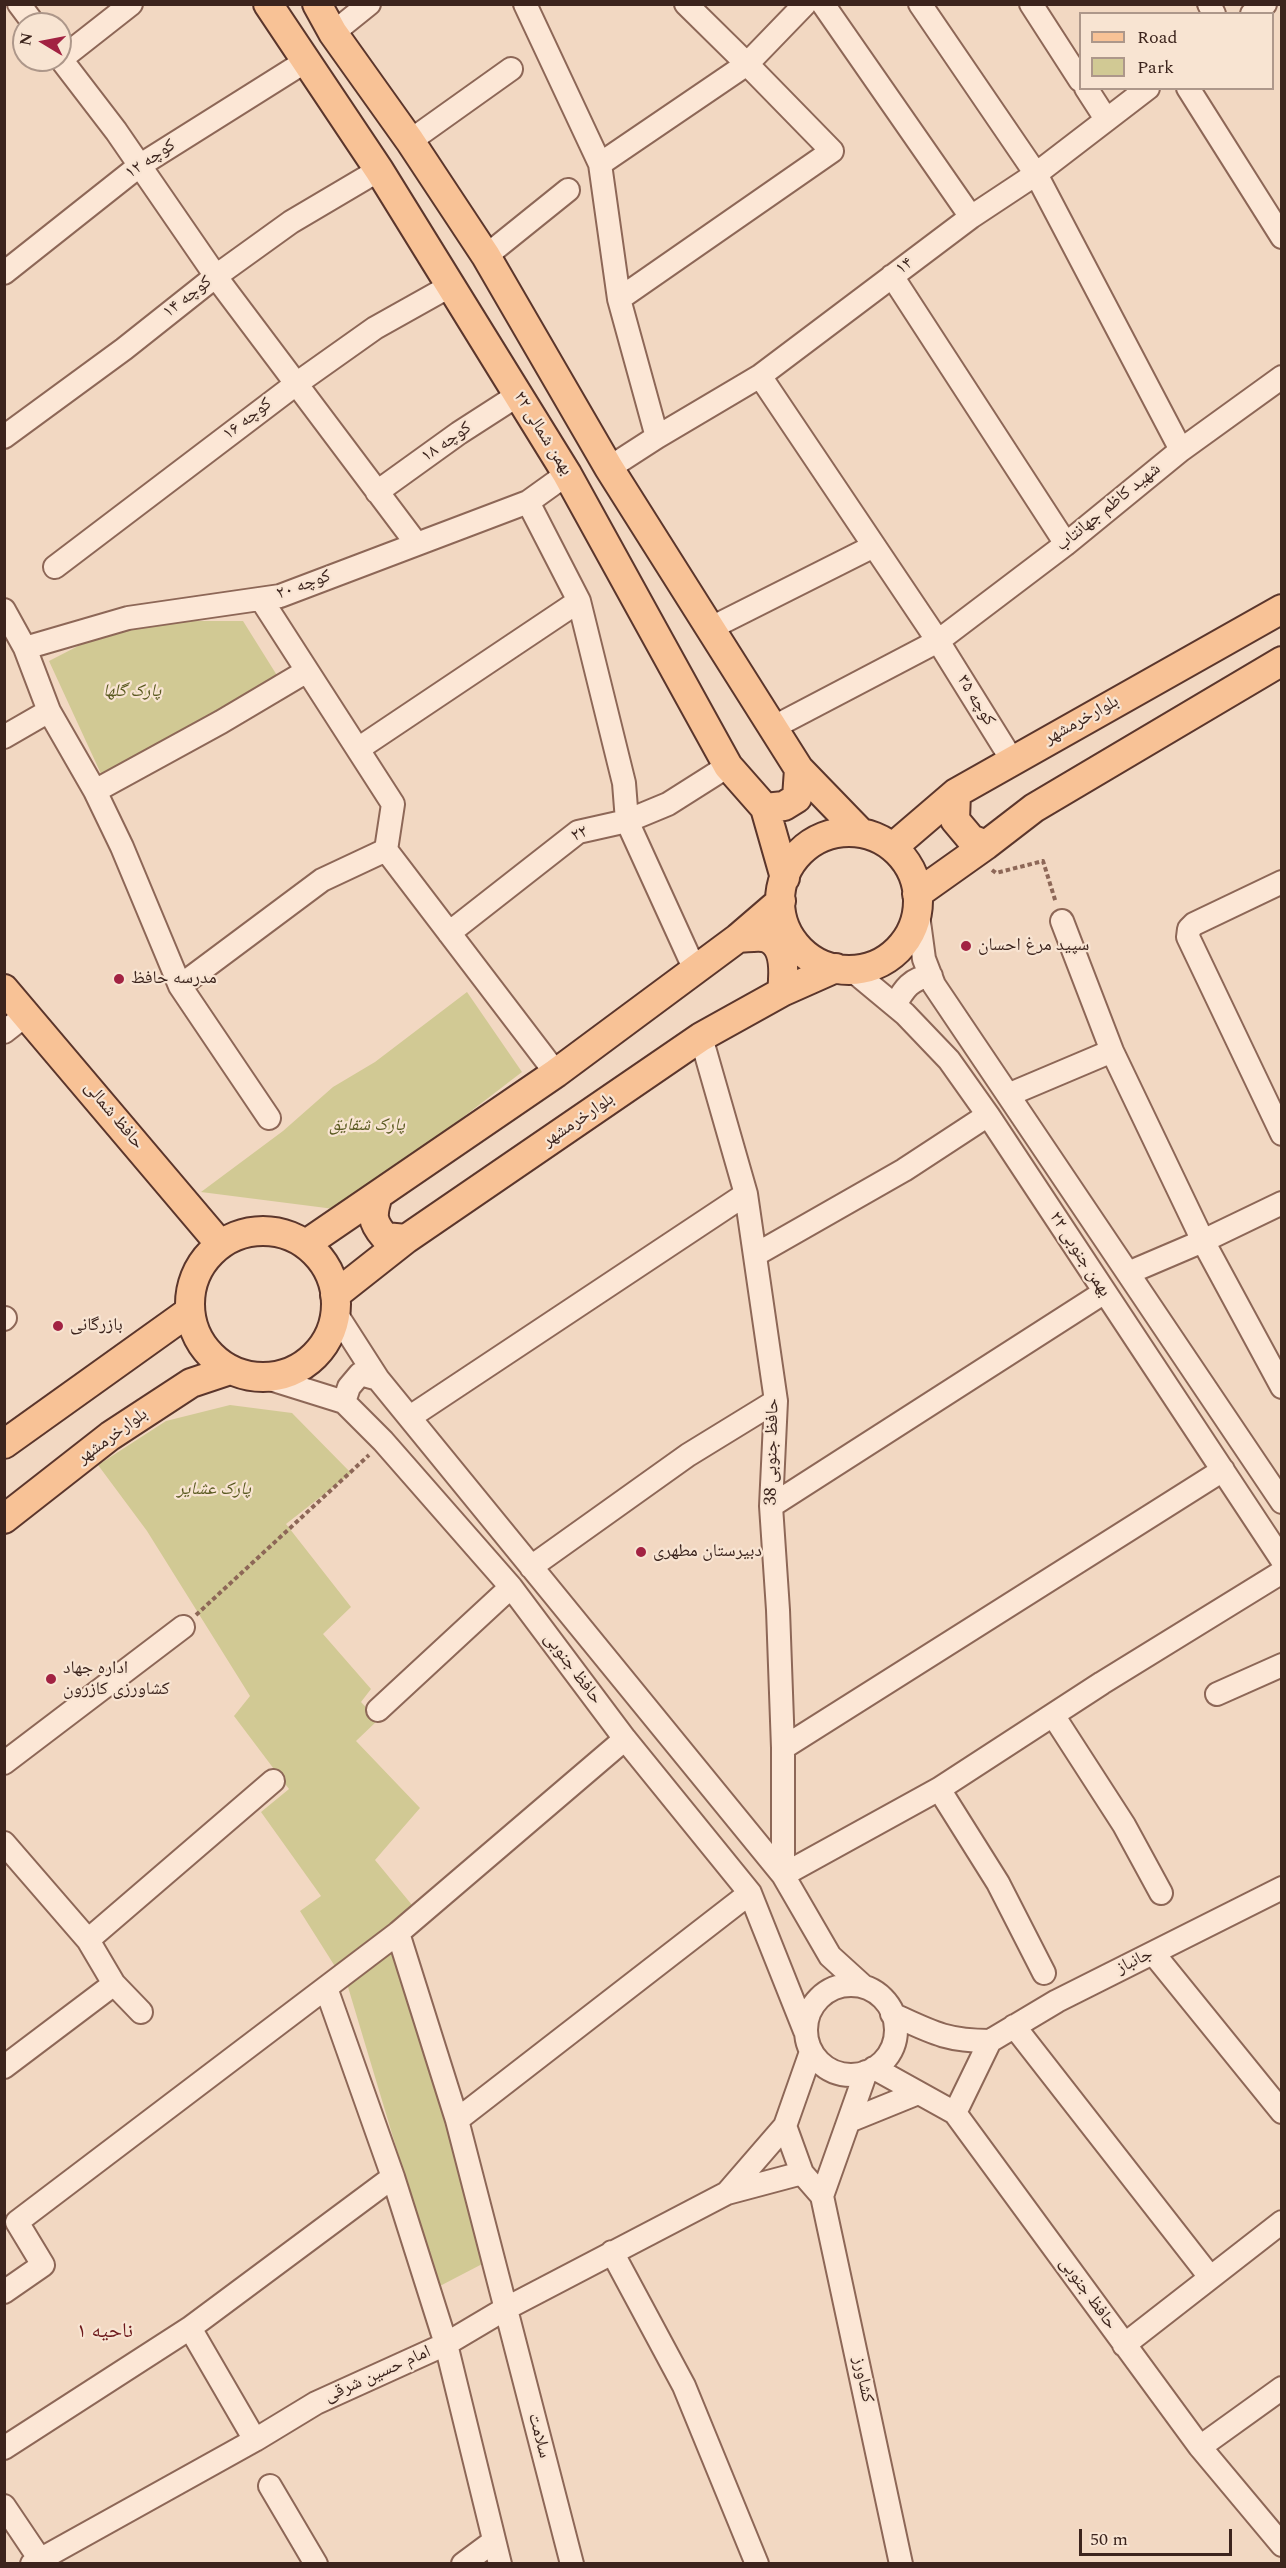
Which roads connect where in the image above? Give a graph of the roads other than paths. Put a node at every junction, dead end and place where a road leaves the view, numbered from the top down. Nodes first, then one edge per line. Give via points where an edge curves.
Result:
1 (131, 4) edge
2 (268, 4) edge
3 (316, 4) edge
4 (369, 4) edge
5 (525, 4) edge
6 (686, 4) edge
7 (805, 4) edge
8 (823, 4) edge
9 (920, 4) edge
10 (1031, 4) edge
11 (333, 33) junction
12 (72, 50) edge
13 (306, 61) junction
14 (747, 64) junction
15 (511, 69) dead end
16 (70, 72) edge
17 (1079, 78) edge
18 (1087, 90) edge
19 (1145, 90) edge
20 (1189, 90) edge
21 (1106, 119) junction
22 (410, 141) junction
23 (600, 164) junction
24 (139, 166) junction
25 (379, 170) junction
26 (1036, 174) junction
27 (568, 190) dead end
28 (971, 217) junction
29 (1281, 237) edge
30 (486, 256) junction
31 (4, 273) edge
32 (216, 276) junction
33 (892, 276) junction
34 (450, 286) junction
35 (619, 299) junction
36 (760, 376) junction
37 (1281, 377) edge
38 (296, 384) junction
39 (518, 395) junction
40 (4, 437) edge
41 (657, 437) junction
42 (1181, 450) junction
43 (609, 468) junction
44 (567, 474) junction
45 (377, 492) junction
46 (528, 502) junction
47 (416, 543) junction
48 (1066, 544) junction
49 (874, 546) junction
50 (55, 567) dead end
51 (261, 599) junction
52 (579, 601) junction
53 (1281, 609) edge
54 (4, 610) edge
55 (711, 628) junction
56 (938, 641) junction
57 (25, 648) junction
58 (1281, 661) edge
59 (307, 671) junction
60 (49, 711) junction
61 (774, 727) junction
62 (4, 737) edge
63 (357, 749) junction
64 (1012, 760) junction
65 (728, 766) junction
66 (799, 769) junction
67 (95, 791) junction
68 (956, 793) junction
69 (765, 808) junction
70 (627, 821) junction
71 (860, 832) junction
72 (893, 847) junction
73 (387, 850) junction
74 (980, 850) junction
75 (1281, 882) edge
76 (782, 890) junction
77 (917, 901) junction
78 (1062, 921) road end
79 (449, 933) junction
80 (738, 938) junction
81 (844, 969) junction
82 (695, 970) junction
83 (931, 976) junction
84 (180, 986) junction
85 (4, 989) edge
86 (782, 992) junction
87 (895, 1005) junction
88 (27, 1014) junction
89 (4, 1032) edge
90 (700, 1037) junction
91 (1112, 1051) junction
92 (556, 1073) junction
93 (1008, 1095) junction
94 (988, 1115) junction
95 (269, 1118) dead end
96 (1281, 1134) edge
97 (746, 1194) junction
98 (378, 1195) junction
99 (1281, 1203) edge
100 (406, 1239) junction
101 (1203, 1241) junction
102 (220, 1244) junction
103 (306, 1244) junction
104 (755, 1255) junction
105 (1128, 1273) junction
106 (1104, 1293) junction
107 (335, 1304) junction
108 (190, 1311) junction
109 (154, 1337) junction
110 (230, 1370) junction
111 (264, 1377) junction
112 (378, 1379) junction
113 (191, 1383) junction
114 (1281, 1387) edge
115 (776, 1401) junction
116 (344, 1402) junction
117 (410, 1417) junction
118 (4, 1444) edge
119 (1223, 1470) junction
120 (1281, 1500) edge
121 (771, 1506) junction
122 (4, 1519) edge
123 (1281, 1560) edge
124 (531, 1566) junction
125 (1281, 1572) edge
126 (511, 1587) junction
127 (183, 1627) road end
128 (1281, 1665) edge
129 (1217, 1694) dead end
130 (378, 1710) dead end
131 (1053, 1714) junction
132 (625, 1739) junction
133 (783, 1748) junction
134 (4, 1763) edge
135 (273, 1781) dead end
136 (939, 1789) junction
137 (4, 1843) edge
138 (783, 1875) junction
139 (1281, 1888) edge
140 (750, 1893) junction
141 (1161, 1893) dead end
142 (398, 1933) junction
143 (88, 1940) junction
144 (1153, 1953) junction
145 (1044, 1973) dead end
146 (114, 1984) junction
147 (863, 1986) junction
148 (326, 1988) junction
149 (141, 2012) dead end
150 (892, 2014) junction
151 (1014, 2026) junction
152 (990, 2041) junction
153 (808, 2042) junction
154 (4, 2067) edge
155 (870, 2070) junction
156 (1274, 2089) edge
157 (918, 2093) junction
158 (1281, 2112) edge
159 (955, 2113) junction
160 (457, 2120) junction
161 (849, 2121) junction
162 (785, 2126) junction
163 (802, 2173) junction
164 (393, 2177) junction
165 (727, 2193) junction
166 (822, 2196) junction
167 (1281, 2222) edge
168 (612, 2252) junction
169 (1210, 2277) junction
170 (4, 2292) edge
171 (505, 2309) junction
172 (190, 2328) junction
173 (446, 2344) junction
174 (1124, 2345) junction
175 (1281, 2388) edge
176 (255, 2440) junction
177 (1200, 2447) junction
178 (4, 2448) edge
179 (270, 2486) dead end
180 (4, 2506) edge
181 (494, 2541) junction
182 (1281, 2545) edge
183 (36, 2561) edge
184 (316, 2564) edge
185 (464, 2564) edge
186 (500, 2564) edge
187 (572, 2564) edge
188 (757, 2564) edge
189 (901, 2564) edge

1 - 12 street
2 - 13 main road, ۲۲ بهمن شمالی
3 - 11 main road
4 - 11 street
5 - 23 street
6 - 14 street
7 - 14 street
8 - 28 street
9 - 26 street
10 - 17 street
11 - 22 main road
13 - 24 street, کوچه ۱۲
13 - 25 main road, ۲۲ بهمن شمالی
14 - 23 street
14 - 35 street via 832,151
15 - 22 street
16 - 24 street
18 - 21 street
19 - 21 street, ۱۴
20 - 29 street
21 - 26 street, ۱۴
22 - 30 main road
23 - 35 street
24 - 31 street, کوچه ۱۲
24 - 32 street
25 - 32 street, کوچه ۱۴ via 291,222
25 - 34 main road, ۲۲ بهمن شمالی
26 - 28 street, ۱۴
26 - 42 street
27 - 30 street
28 - 33 street, ۱۴
30 - 43 main road
32 - 38 street
32 - 40 street, کوچه ۱۴
33 - 36 street, ۱۴
33 - 48 street
34 - 38 street, کوچه ۱۶ via 375,328
34 - 39 main road, ۲۲ بهمن شمالی
35 - 41 street
36 - 41 street, ۱۴
36 - 49 street, کوچه ۳۵
37 - 42 street, شهید کاظم جهانتاب
38 - 45 street
38 - 50 street, کوچه ۱۶
39 - 44 main road, ۲۲ بهمن شمالی
39 - 45 street, کوچه ۱۸
41 - 43 street, ۱۴
42 - 48 street, شهید کاظم جهانتاب
43 - 55 main road
44 - 46 street, کوچه ۲۰
44 - 65 main road, ۲۲ بهمن شمالی
45 - 47 street
46 - 47 street, کوچه ۲۰
46 - 52 street
47 - 51 street, کوچه ۲۰ via 280,596
48 - 56 street, شهید کاظم جهانتاب
49 - 55 street
49 - 56 street, کوچه ۳۵
51 - 57 street, کوچه ۲۰ via 128,618
51 - 59 street
52 - 63 street
52 - 70 street via 624,783
53 - 64 main road, بلوارخرمشهر
54 - 57 street
55 - 61 main road
56 - 61 street, شهید کاظم جهانتاب
56 - 64 street, کوچه ۳۵
57 - 60 street
58 - 74 main road via 1034,808
59 - 63 street
59 - 67 street
60 - 62 street
60 - 67 street
61 - 66 main road
63 - 73 street via 393,804
64 - 68 main road, بلوارخرمشهر
65 - 69 main road, ۲۲ بهمن شمالی
65 - 70 street, ۲۲ via 668,804
66 - 69 main road via 797,798 784,806
66 - 71 main road
67 - 84 street
68 - 72 main road, بلوارخرمشهر
68 - 74 main road via 955,820
69 - 76 main road, ۲۲ بهمن شمالی
70 - 79 street, ۲۲ via 578,832
70 - 82 street
71 - 72 main road
71 - 76 main road via 825,836 810,844 796,856
72 - 77 main road via 913,876
73 - 79 street
73 - 84 street via 322,880
74 - 77 main road
75 - 96 street via 1194,924 1188,937
76 - 80 main road
76 - 81 main road via 784,924 792,940 811,958
77 - 81 main road via 910,932 894,953 868,967
77 - 83 street, ۲۲ بهمن جنوبی via 924,959
78 - 91 street
79 - 92 street
80 - 82 main road
80 - 86 main road via 765,937 779,948 785,970
81 - 86 main road, بلوارخرمشهر
81 - 87 street, ۲۲ بهمن جنوبی
82 - 92 main road
83 - 87 street via 917,978
83 - 93 street, ۲۲ بهمن جنوبی
84 - 95 street
85 - 88 main road, حافظ شمالی
86 - 90 main road, بلوارخرمشهر
87 - 94 street, ۲۲ بهمن جنوبی via 949,1060
88 - 89 street
88 - 102 main road, حافظ شمالی
90 - 97 street, حافظ جنوبی 38
90 - 100 main road, بلوارخرمشهر
91 - 93 street
91 - 101 street
92 - 98 main road
93 - 105 street, ۲۲ بهمن جنوبی
94 - 104 street via 904,1170
94 - 106 street, ۲۲ بهمن جنوبی
97 - 104 street, حافظ جنوبی 38
97 - 117 street
98 - 100 main road via 373,1211 375,1225 385,1237
98 - 103 main road
99 - 101 street
100 - 107 main road, بلوارخرمشهر
101 - 105 street
101 - 114 street
102 - 103 main road via 241,1234 263,1230
102 - 108 main road via 197,1271
103 - 107 main road via 326,1267
104 - 115 street, حافظ جنوبی 38
105 - 120 street, ۲۲ بهمن جنوبی
106 - 119 street, ۲۲ بهمن جنوبی
106 - 121 street
107 - 111 main road via 331,1329 312,1358 281,1375
107 - 112 street, حافظ جنوبی
108 - 109 main road
108 - 110 main road via 202,1346
109 - 113 main road via 174,1339 183,1348
109 - 118 main road
110 - 111 main road
110 - 113 main road, بلوارخرمشهر
111 - 116 street, حافظ جنوبی
112 - 116 street via 360,1374
112 - 117 street, حافظ جنوبی
113 - 122 main road, بلوارخرمشهر via 110,1436
115 - 121 street, حافظ جنوبی 38
115 - 124 street via 688,1455
116 - 126 street, حافظ جنوبی
117 - 124 street, حافظ جنوبی
119 - 123 street, ۲۲ بهمن جنوبی
119 - 133 street
121 - 133 street, حافظ جنوبی 38
124 - 138 street, حافظ جنوبی
125 - 131 street
126 - 130 street
126 - 132 street, حافظ جنوبی
127 - 134 street
128 - 129 street
131 - 136 street
131 - 141 street via 1124,1825
132 - 140 street, حافظ جنوبی
132 - 142 street
133 - 138 street, حافظ جنوبی 38
135 - 143 street
136 - 138 street
136 - 145 street via 998,1883
137 - 143 street
138 - 147 street, حافظ جنوبی via 830,1956
139 - 144 street, جانباز
140 - 153 street, حافظ جنوبی
140 - 160 street
142 - 148 street
142 - 160 street, سلامت
143 - 146 street
144 - 151 street, جانباز
144 - 156 street
146 - 149 street
146 - 154 street
147 - 150 street via 881,1997
147 - 153 street via 842,1986 823,1994 810,2011
148 - 164 street
148 - 170 street via 17,2222 43,2265
150 - 152 street via 941,2037
150 - 155 street via 895,2039 889,2053
151 - 152 street, جانباز
151 - 169 street
152 - 159 street
153 - 155 street via 819,2062 841,2074
153 - 162 street
155 - 157 street, حافظ جنوبی
155 - 161 street
156 - 158 street
157 - 159 street, حافظ جنوبی
157 - 161 street
159 - 174 street, حافظ جنوبی
160 - 171 street, سلامت
161 - 166 street
162 - 163 street
162 - 165 street
163 - 165 street
163 - 166 street
164 - 172 street
164 - 173 street
165 - 168 street, امام حسین شرقی
166 - 189 street, کشاورز
167 - 169 street
168 - 171 street, امام حسین شرقی
168 - 188 street via 684,2386
169 - 174 street
171 - 173 street, امام حسین شرقی
171 - 187 street, سلامت
172 - 176 street
172 - 178 street
173 - 176 street, امام حسین شرقی via 316,2403
173 - 181 street
174 - 177 street, حافظ جنوبی
175 - 177 street
176 - 183 street, امام حسین شرقی
177 - 182 street, حافظ جنوبی
179 - 184 street
180 - 183 street
181 - 185 street
181 - 186 street

